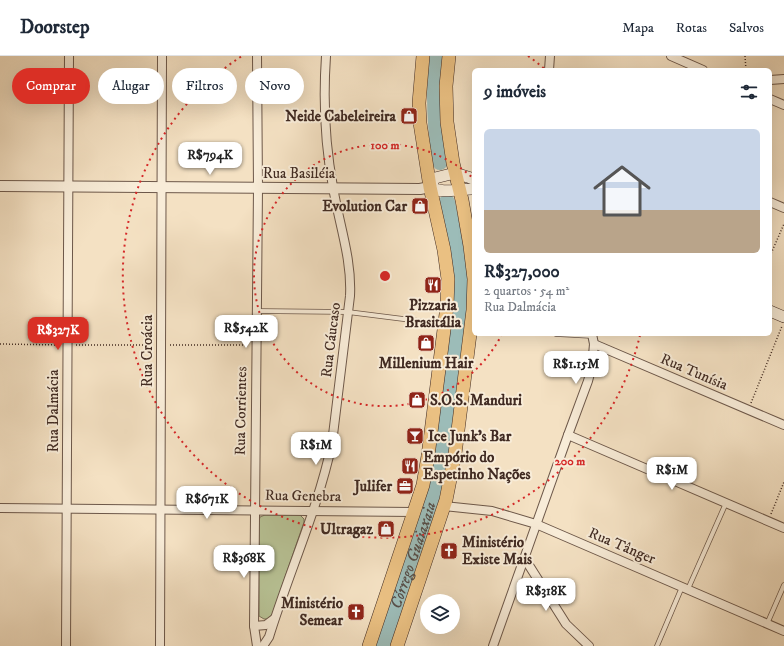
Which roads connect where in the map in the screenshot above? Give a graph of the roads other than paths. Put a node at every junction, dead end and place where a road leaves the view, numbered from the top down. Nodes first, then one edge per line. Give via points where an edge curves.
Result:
1 (69, 56) edge
2 (162, 56) edge
3 (257, 56) edge
4 (326, 56) edge
5 (423, 56) edge
6 (449, 56) edge
7 (550, 56) edge
8 (671, 56) edge
9 (549, 68) edge
10 (698, 68) edge
11 (784, 79) edge
12 (772, 80) edge
13 (772, 100) edge
14 (784, 105) edge
15 (447, 174) junction
16 (472, 179) edge
17 (0, 186) edge
18 (69, 187) junction
19 (162, 187) junction
20 (258, 188) junction
21 (333, 188) junction
22 (445, 189) junction
23 (472, 189) edge
24 (772, 203) edge
25 (784, 208) edge
26 (472, 260) edge
27 (256, 311) junction
28 (348, 312) junction
29 (772, 312) edge
30 (784, 317) edge
31 (445, 324) junction
32 (472, 329) edge
33 (574, 336) edge
34 (593, 338) edge
35 (784, 425) edge
36 (568, 435) junction
37 (726, 503) junction
38 (444, 506) junction
39 (0, 508) edge
40 (67, 508) junction
41 (160, 509) junction
42 (254, 510) junction
43 (313, 510) junction
44 (414, 512) junction
45 (536, 524) junction
46 (784, 528) edge
47 (524, 559) junction
48 (784, 585) edge
49 (685, 588) junction
50 (274, 619) junction
51 (767, 624) junction
52 (254, 626) junction
53 (784, 631) edge
54 (66, 646) edge
55 (160, 646) edge
56 (257, 646) edge
57 (264, 646) edge
58 (369, 646) edge
59 (397, 646) edge
60 (493, 646) edge
61 (589, 646) edge
62 (657, 646) edge

1 - 18 street, Rua Dalmácia
2 - 19 street, Rua Croácia
3 - 20 street, Rua Corrientes
4 - 21 street, Rua Cáucaso via 326,134
5 - 22 main road via 420,123
6 - 15 main road via 446,104 449,139
7 - 9 street
8 - 10 street
11 - 12 street
13 - 14 street
15 - 16 main road
15 - 22 main road
15 - 22 main road via 435,178
17 - 18 street, Rua Basiléia
18 - 19 street, Rua Basiléia
18 - 40 street, Rua Dalmácia
19 - 20 street, Rua Basiléia
19 - 41 street, Rua Croácia
20 - 21 street, Rua Basiléia
20 - 27 street, Rua Corrientes
21 - 22 street, Rua Basiléia
21 - 28 street, Rua Cáucaso via 350,270
22 - 23 main road
22 - 26 main road via 470,246
22 - 31 main road via 448,292
24 - 25 street
27 - 28 lane
27 - 42 street, Rua Corrientes
28 - 31 lane
28 - 43 street, Rua Cáucaso via 332,443
29 - 30 main road
31 - 44 main road via 428,456 423,485
32 - 38 main road via 455,454
33 - 34 lane
34 - 35 street, Rua Tunísia
34 - 36 street via 592,366
36 - 37 street
36 - 45 street
37 - 46 street
37 - 49 lane
38 - 45 street, Rua Tânger via 492,511
38 - 59 main road
39 - 40 street, Rua Genebra
40 - 41 street, Rua Genebra
40 - 54 street, Rua Dalmácia
41 - 42 street, Rua Genebra
41 - 55 street, Rua Croácia
42 - 43 street, Rua Genebra
42 - 52 street, Rua Corrientes
43 - 44 street, Rua Genebra
43 - 50 street, Rua Cáucaso
44 - 58 main road
45 - 47 street
45 - 49 street, Rua Tânger
47 - 60 street
47 - 61 street via 566,624
48 - 51 lane
49 - 51 street, Rua Tânger
49 - 62 lane
50 - 52 street via 266,625
50 - 57 street, Rua Cáucaso
51 - 53 street, Rua Tânger
52 - 56 street, Rua Corrientes

